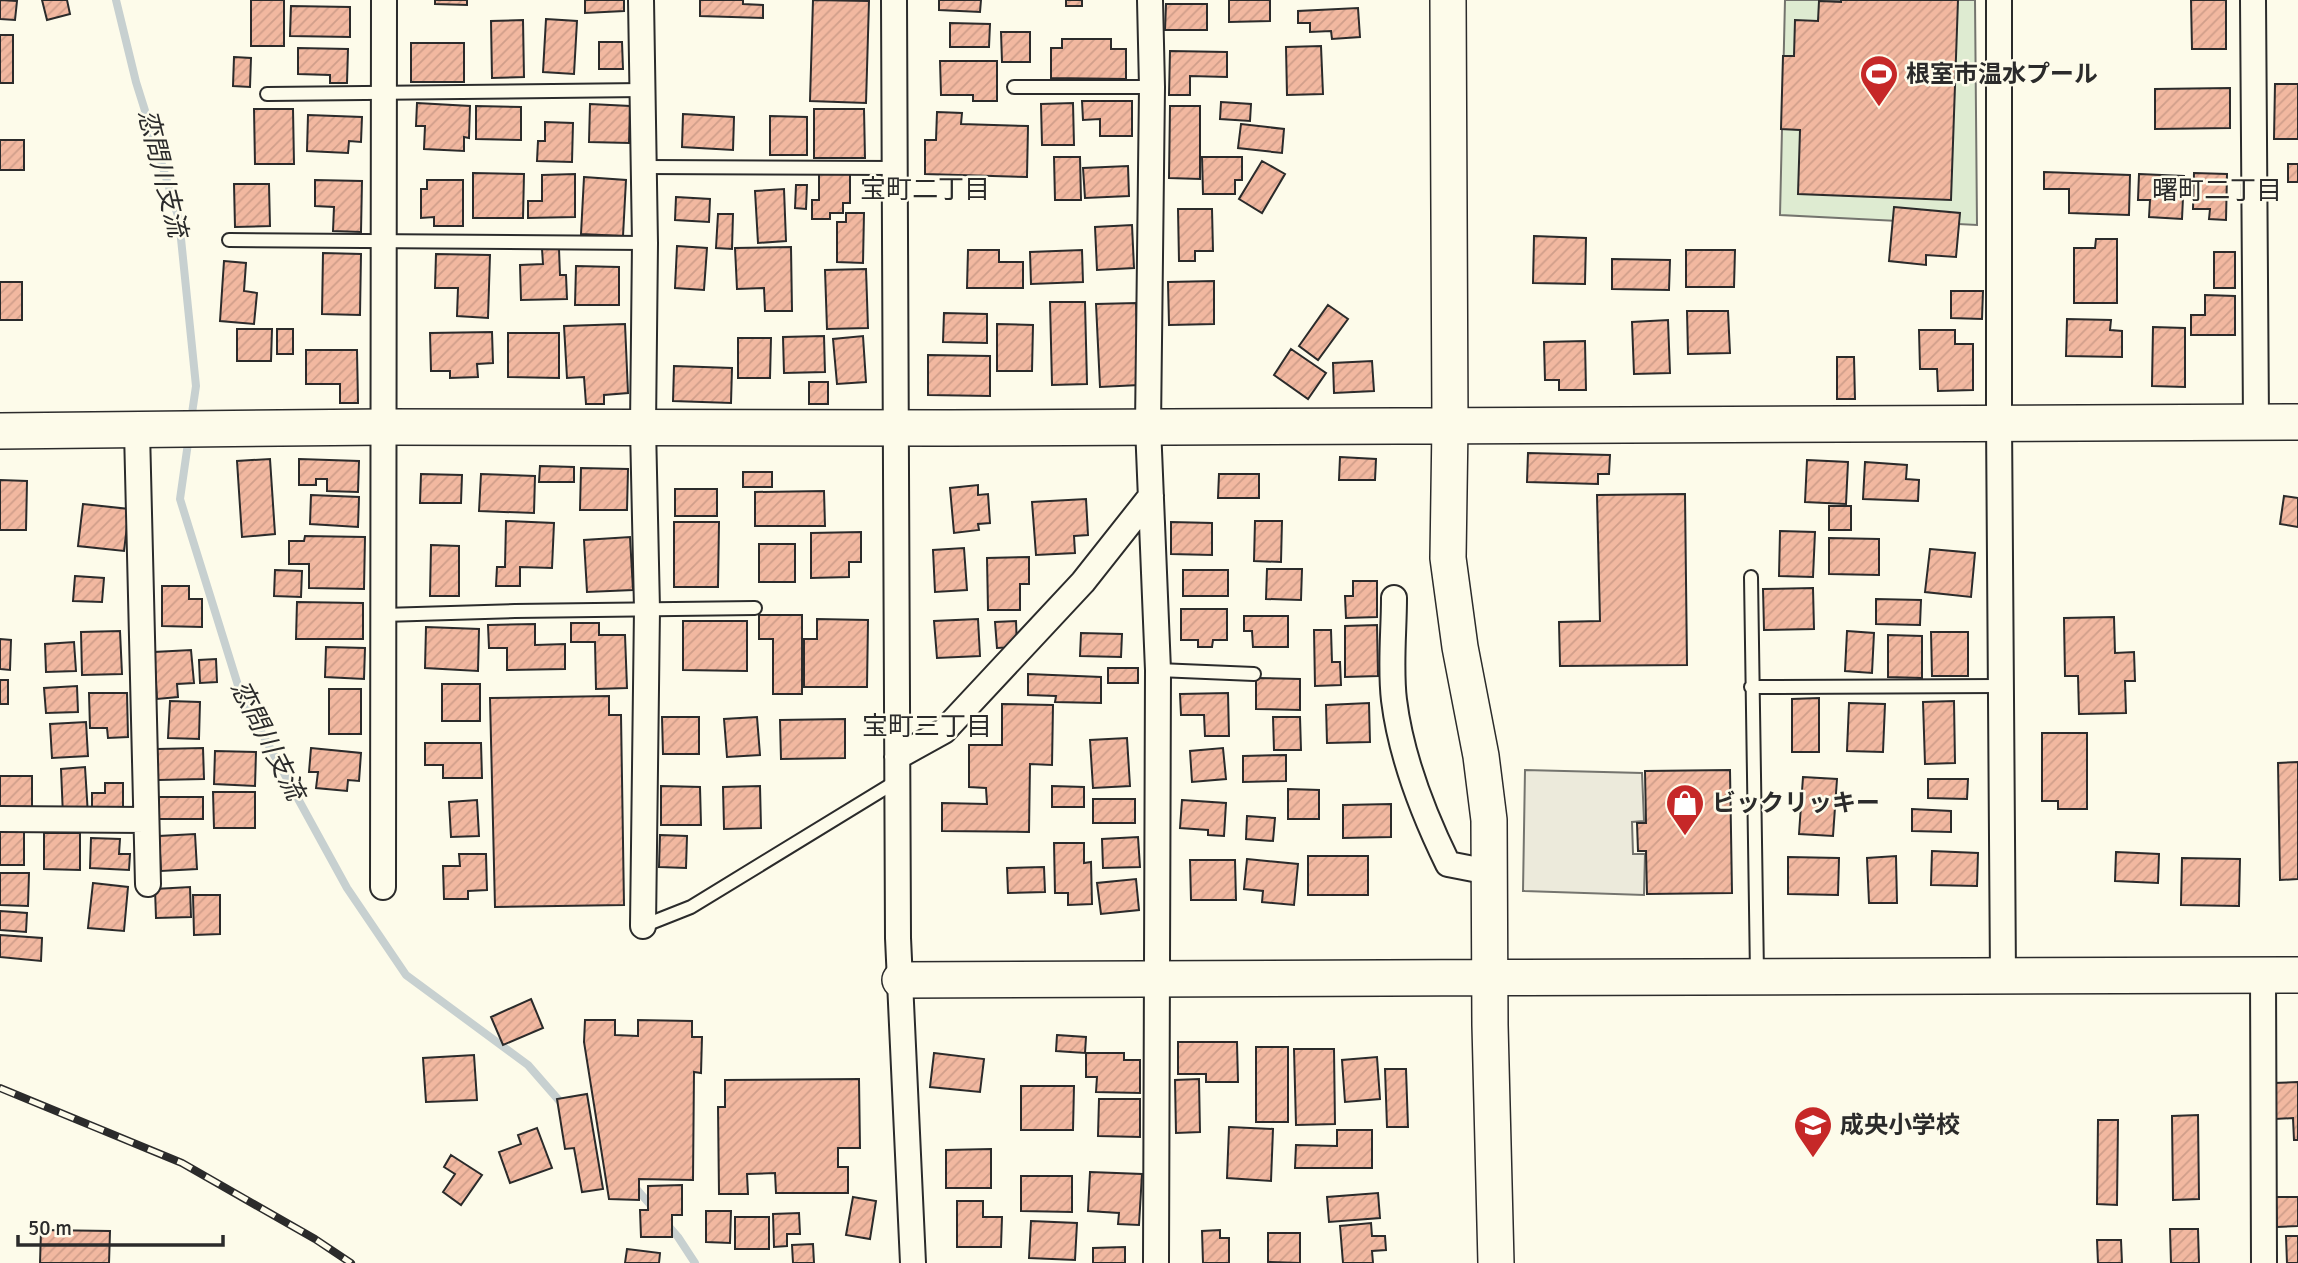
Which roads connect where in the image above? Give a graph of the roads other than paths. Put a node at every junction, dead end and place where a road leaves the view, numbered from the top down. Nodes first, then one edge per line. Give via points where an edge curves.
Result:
1 (384, 0) edge
2 (641, 0) edge
3 (894, 0) edge
4 (1150, 0) edge
5 (1448, 0) edge
6 (1999, 0) edge
7 (2253, 0) edge
8 (1014, 87) dead end
9 (1152, 87) junction
10 (643, 90) junction
11 (384, 92) junction
12 (267, 94) dead end
13 (644, 167) junction
14 (895, 168) junction
15 (229, 240) dead end
16 (384, 242) junction
17 (645, 243) junction
18 (1999, 421) junction
19 (2256, 421) junction
20 (2298, 422) edge
21 (1450, 425) junction
22 (1148, 426) junction
23 (384, 427) junction
24 (643, 427) junction
25 (895, 427) junction
26 (0, 431) edge
27 (137, 431) junction
28 (1151, 496) junction
29 (1751, 577) dead end
30 (1394, 598) dead end
31 (755, 608) dead end
32 (647, 609) junction
33 (383, 615) junction
34 (1158, 670) junction
35 (1254, 674) dead end
36 (2000, 686) junction
37 (1751, 687) junction
38 (897, 769) junction
39 (0, 819) edge
40 (146, 820) junction
41 (1489, 872) junction
42 (148, 884) dead end
43 (383, 887) dead end
44 (643, 926) joint
45 (2263, 975) junction
46 (2298, 975) edge
47 (2003, 976) junction
48 (1491, 977) junction
49 (1757, 978) junction
50 (1155, 979) junction
51 (900, 980) junction
52 (913, 1263) edge
53 (1156, 1263) edge
54 (1496, 1263) edge
55 (2264, 1263) edge

1 - 11 street
2 - 10 street
3 - 14 street
4 - 9 street
5 - 21 street
6 - 18 street
7 - 19 street
8 - 9 lane
9 - 22 street
10 - 11 lane
10 - 13 street
11 - 12 lane
11 - 16 street
13 - 14 lane
13 - 17 street
14 - 25 street
15 - 16 lane
16 - 17 lane
16 - 23 street
17 - 24 street
18 - 19 street
18 - 21 street
18 - 36 street
19 - 20 street
21 - 22 street
21 - 41 street via 1448,558 1481,756 1489,820
22 - 25 street
22 - 28 street
23 - 24 street
23 - 27 street
23 - 33 street
24 - 25 street
24 - 32 street
25 - 38 street
26 - 27 street
27 - 40 street
28 - 34 street
28 - 38 street via 1083,582 943,731
29 - 37 lane
30 - 41 street via 1394,699 1404,753 1429,826 1448,864
31 - 32 lane
32 - 33 lane
32 - 44 street
33 - 43 street
34 - 35 lane
34 - 50 street
36 - 37 lane
36 - 47 street
37 - 49 lane
38 - 44 lane via 691,907
38 - 51 street
39 - 40 street
40 - 42 street
41 - 48 street
45 - 46 street
45 - 47 street
45 - 55 street
47 - 49 street
48 - 49 street
48 - 50 street
48 - 54 street
50 - 51 street
50 - 53 street
51 - 52 street

